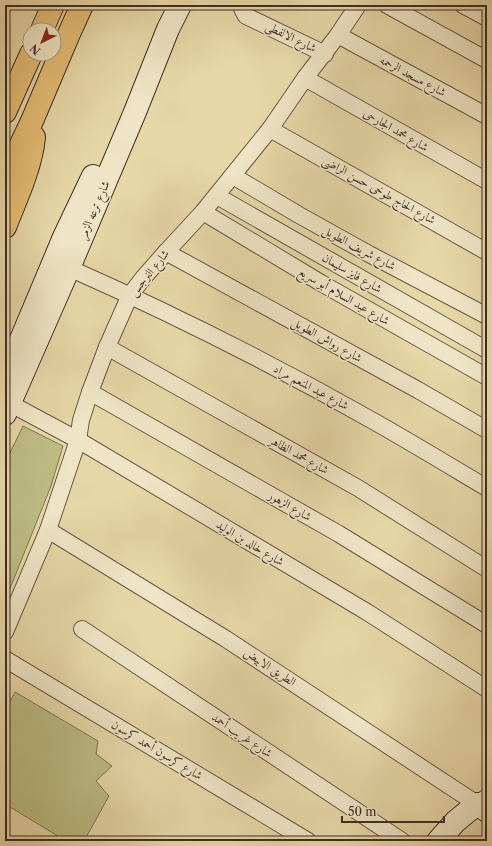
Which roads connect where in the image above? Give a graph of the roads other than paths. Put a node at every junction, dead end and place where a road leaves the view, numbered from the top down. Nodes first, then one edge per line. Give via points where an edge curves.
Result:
1 (53, 5) edge
2 (82, 5) edge
3 (180, 5) edge
4 (242, 5) edge
5 (358, 5) edge
6 (387, 5) edge
7 (463, 5) edge
8 (487, 18) edge
9 (46, 22) edge
10 (338, 36) junction
11 (325, 54) junction
12 (487, 60) edge
13 (27, 62) edge
14 (305, 78) junction
15 (5, 112) edge
16 (135, 112) junction
17 (487, 116) edge
18 (32, 121) junction
19 (270, 129) junction
20 (233, 176) junction
21 (5, 178) edge
22 (487, 181) edge
23 (217, 196) junction
24 (203, 212) junction
25 (5, 227) edge
26 (166, 252) junction
27 (487, 252) edge
28 (69, 268) junction
29 (130, 295) junction
30 (487, 316) edge
31 (107, 348) junction
32 (487, 350) edge
33 (5, 376) edge
34 (487, 378) edge
35 (90, 392) junction
36 (7, 409) edge
37 (487, 430) edge
38 (78, 440) junction
39 (487, 488) edge
40 (48, 530) junction
41 (487, 569) edge
42 (487, 625) edge
43 (82, 629) dead end
44 (5, 632) edge
45 (5, 659) edge
46 (487, 689) edge
47 (484, 804) edge
48 (308, 841) edge
49 (402, 841) edge
50 (438, 841) edge

1 - 9 highway
2 - 18 highway
3 - 16 street, شارع ترعه الزمر
4 - 11 street, شارع الالفطى via 246,16
5 - 10 street, شارع النرجس
6 - 12 street
7 - 8 street
10 - 11 street, شارع النرجس
10 - 17 street, شارع مسجد الرحمه
11 - 14 street, شارع النرجس
13 - 15 highway
14 - 19 street, شارع النرجس
14 - 22 street, شارع محمد الجارحى
16 - 28 street, شارع ترعه الزمر
16 - 33 street via 111,144 85,193
18 - 21 highway
18 - 25 highway via 34,138 30,158 24,181
19 - 20 street, شارع النرجس
19 - 27 street, شارع الحاج طوخى حسن الراضى
20 - 23 street, شارع النرجس
20 - 30 street, شارع شريف الطويل via 369,254
23 - 24 street, شارع النرجس
23 - 32 street, شارع فايز سليمان
24 - 26 street, شارع النرجس
24 - 34 street, شارع عبد السلام أبو سريع
26 - 29 street, شارع النرجس
26 - 37 street, شارع رواش الطويل
28 - 29 street, شارع عبد المنعم مراد
28 - 36 street, شارع ترعه الزمر
29 - 31 street, شارع النرجس
29 - 39 street, شارع عبد المنعم مراد via 308,386
31 - 35 street, شارع النرجس
31 - 41 street, شارع محمد الظاهر via 358,488
35 - 38 street, شارع النرجس
35 - 42 street, شارع الزهور via 332,530
36 - 38 street, شارع خالد بن الوليد
38 - 40 street, شارع النرجس
38 - 46 street, شارع خالد بن الوليد via 367,612
40 - 44 street, شارع النرجس
40 - 47 street, الطريق الابيض via 226,639
43 - 49 street, شارع غريب أحمد
45 - 48 street, شارع كرسون أحمد كرسون
47 - 50 street via 456,821

